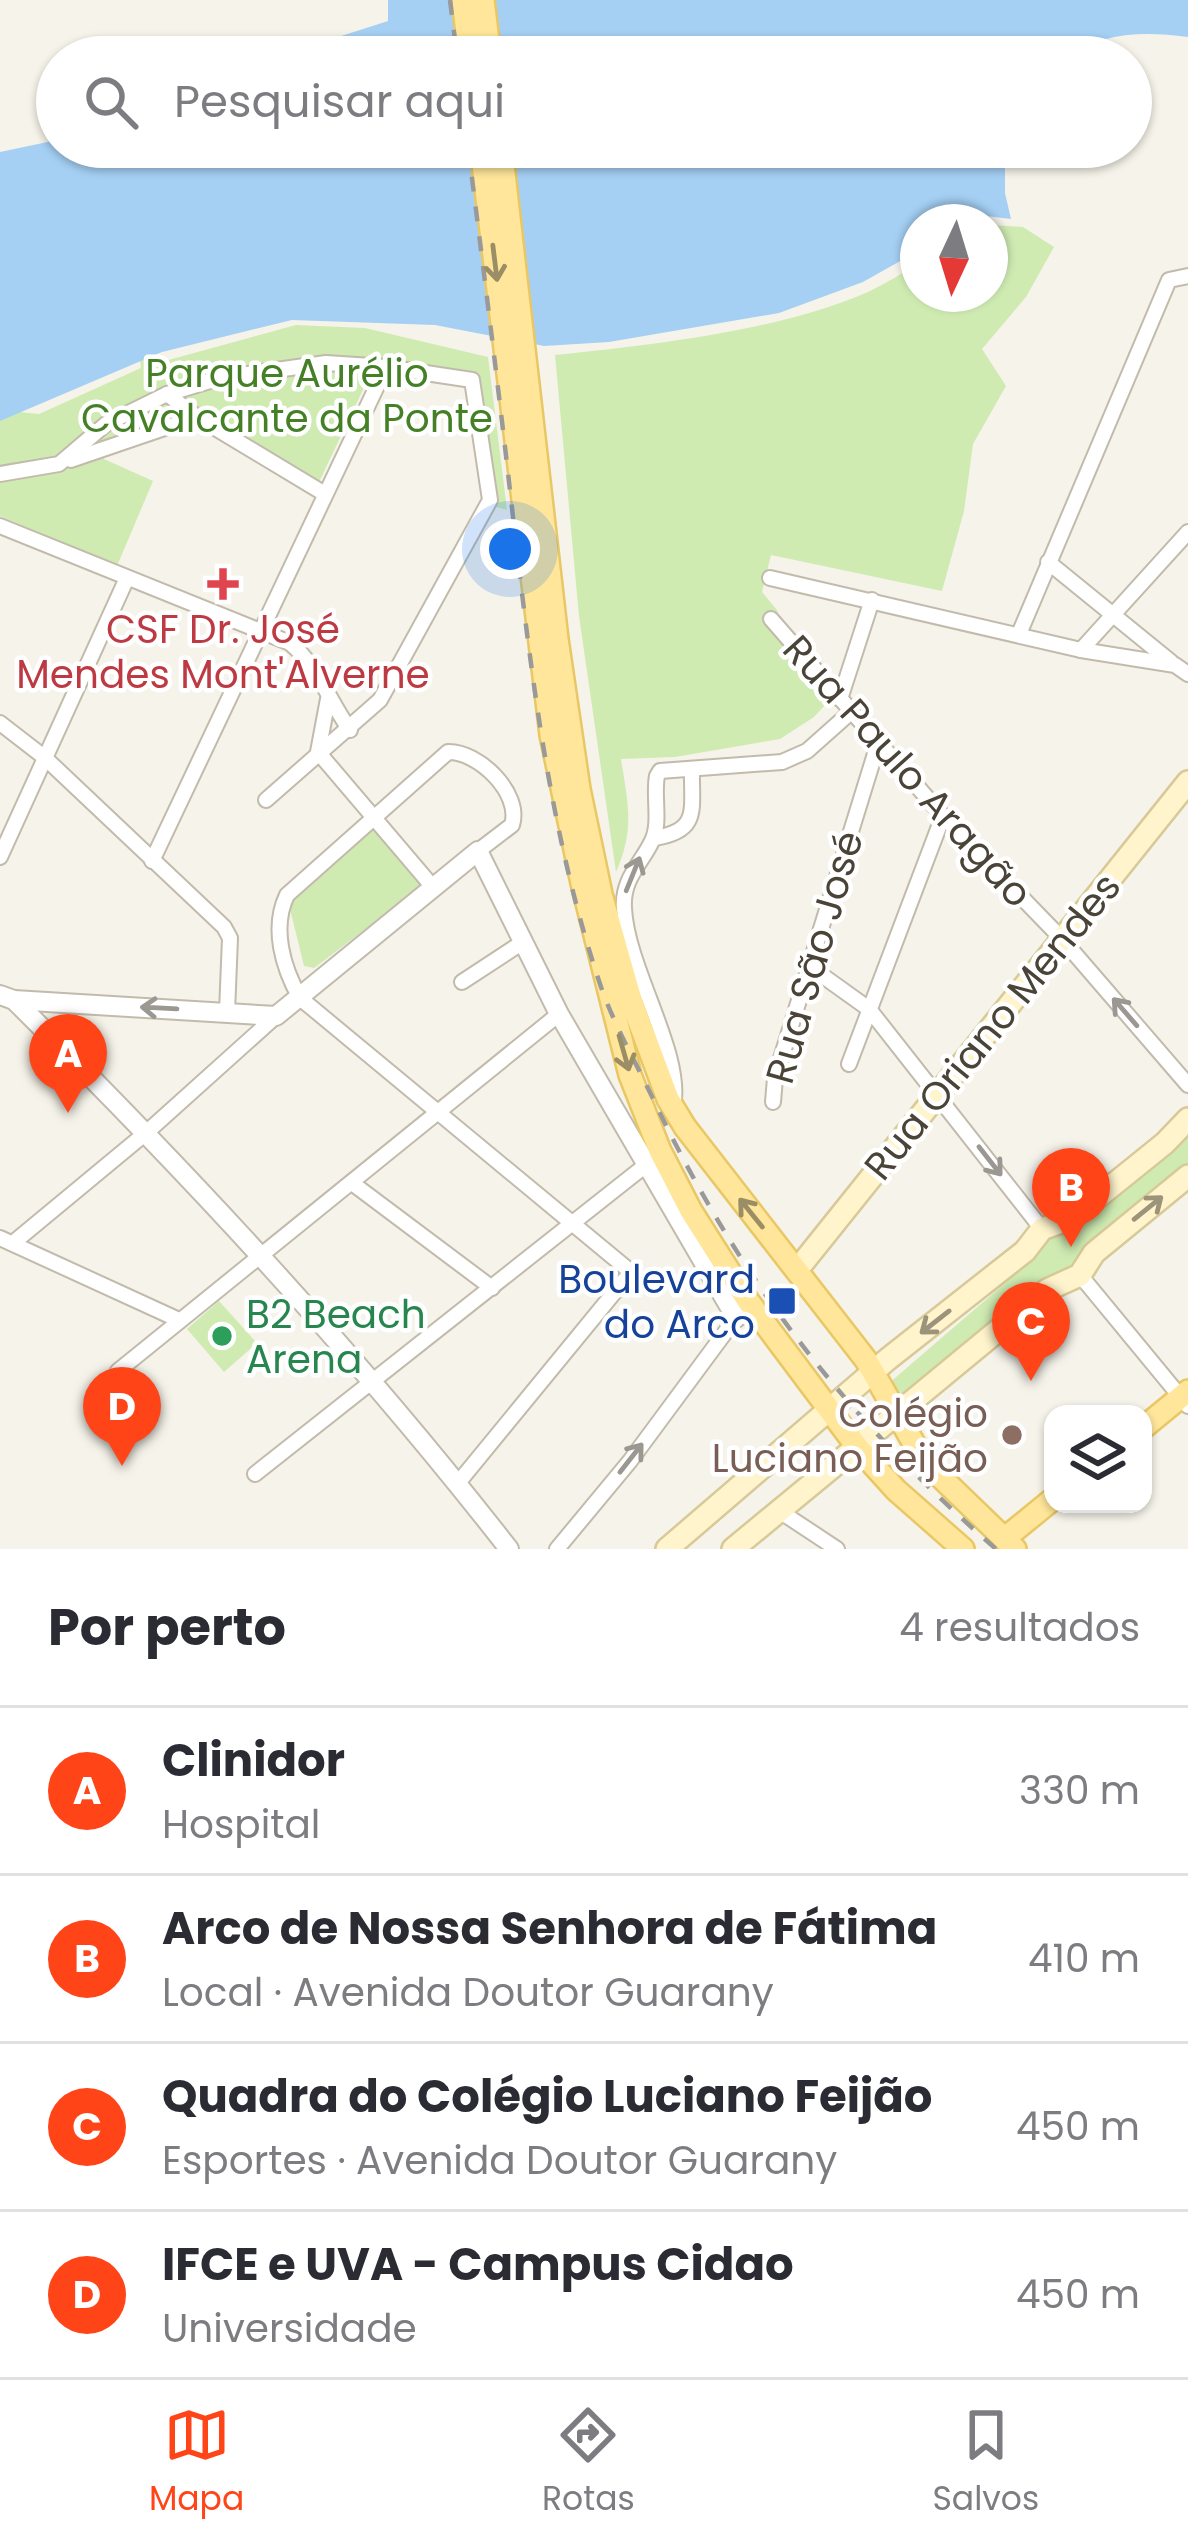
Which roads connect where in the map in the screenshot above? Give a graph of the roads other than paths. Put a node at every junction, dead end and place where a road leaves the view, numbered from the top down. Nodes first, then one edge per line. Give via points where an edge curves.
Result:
1 (463, 0) edge
2 (483, 0) edge
3 (467, 36) edge
4 (487, 36) edge
5 (484, 168) edge
6 (503, 168) edge
7 (1188, 276) edge
8 (386, 367) junction
9 (167, 394) junction
10 (522, 400) junction
11 (197, 418) junction
12 (59, 464) junction
13 (0, 474) edge
14 (325, 494) junction
15 (0, 526) edge
16 (1188, 532) edge
17 (1048, 562) junction
18 (127, 578) junction
19 (770, 578) dead end
20 (872, 600) junction
21 (1114, 613) junction
22 (771, 620) dead end
23 (259, 630) junction
24 (1019, 634) junction
25 (1081, 650) junction
26 (1181, 670) edge
27 (328, 699) junction
28 (840, 699) junction
29 (852, 711) junction
30 (0, 722) edge
31 (350, 730) junction
32 (878, 744) junction
33 (318, 752) junction
34 (44, 757) junction
35 (692, 769) junction
36 (1188, 782) edge
37 (266, 800) dead end
38 (943, 816) junction
39 (373, 817) junction
40 (6, 831) edge
41 (654, 838) junction
42 (478, 851) junction
43 (0, 857) edge
44 (152, 860) junction
45 (432, 886) junction
46 (1061, 939) junction
47 (523, 943) junction
48 (809, 966) junction
49 (462, 982) dead end
50 (7, 997) edge
51 (300, 998) junction
52 (869, 1009) junction
53 (227, 1012) junction
54 (559, 1014) junction
55 (276, 1016) junction
56 (849, 1064) dead end
57 (1188, 1085) edge
58 (938, 1094) junction
59 (772, 1102) dead end
60 (673, 1107) junction
61 (440, 1112) junction
62 (1188, 1120) edge
63 (147, 1132) junction
64 (653, 1160) junction
65 (1188, 1176) edge
66 (352, 1183) junction
67 (571, 1222) junction
68 (1042, 1229) junction
69 (7, 1241) edge
70 (261, 1254) junction
71 (797, 1270) junction
72 (1080, 1275) junction
73 (492, 1288) junction
74 (742, 1309) junction
75 (179, 1320) junction
76 (118, 1371) dead end
77 (873, 1373) junction
78 (375, 1381) junction
79 (1186, 1398) edge
80 (830, 1412) junction
81 (898, 1414) junction
82 (1152, 1422) edge
83 (858, 1448) junction
84 (255, 1474) dead end
85 (458, 1483) junction
86 (1044, 1508) edge
87 (781, 1512) junction
88 (1004, 1546) edge
89 (509, 1549) edge
90 (557, 1549) edge
91 (667, 1549) edge
92 (733, 1549) edge
93 (837, 1549) edge
94 (963, 1549) edge

1 - 3 main road
2 - 4 main road
5 -> 10 main road
6 - 10 main road
7 - 17 street via 1169,280
8 - 9 street via 326,363
8 - 14 street
8 - 31 street via 472,380 490,500 392,683
9 - 11 street
9 - 12 street via 106,424
10 - 60 main road via 579,789 620,967
10 -> 64 main road via 540,650 560,784
11 - 12 street
11 - 14 street
12 - 13 street
14 - 23 street
15 - 18 street
16 - 21 street
17 - 21 street
17 - 24 street
18 - 23 street
18 - 34 street
19 - 20 street
20 - 24 street
20 - 28 street
21 - 25 street
21 - 26 street
22 - 28 street, Rua Paulo Aragão
23 - 27 street via 306,656
23 - 44 street
24 - 25 street
25 - 26 street
27 - 31 street
27 - 33 street
28 - 29 street, Rua Paulo Aragão
29 - 32 street, Rua Paulo Aragão
29 - 35 street via 782,762
30 - 34 street
31 - 33 street
32 - 38 street, Rua Paulo Aragão
32 - 48 street, Rua São José
33 - 37 street
33 - 39 street
34 - 40 street
34 - 44 street
35 - 41 street via 686,828
35 - 41 street via 660,771
36 - 46 main road, Rua Oriano Mendes
38 - 46 street, Rua Paulo Aragão
38 - 52 street
39 - 42 street via 448,752 460,752 499,781 514,806 512,825
39 - 45 street
39 - 51 street via 281,908 285,965
40 - 43 street
60 -> 41 street via 676,1079 623,905 632,870
42 - 45 street
42 - 47 street
44 - 53 street via 230,938
45 - 51 street
57 -> 46 street, Rua Paulo Aragão
46 - 58 main road, Rua Oriano Mendes
47 - 49 street
47 - 54 street
48 - 52 street
48 - 59 street, Rua São José
53 -> 50 street
50 - 63 street
51 - 55 street
51 - 61 street
52 - 56 street
52 - 58 street
53 - 55 street
54 - 61 street
54 - 64 street
55 - 63 street
58 -> 68 street
58 - 71 main road, Rua Oriano Mendes
71 -> 60 main road
61 - 66 street
61 - 67 street
62 - 68 main road via 1072,1218
63 - 69 street
63 - 70 street
64 - 67 street
64 - 74 main road via 691,1211
72 -> 65 main road via 1094,1253
66 - 70 street
66 - 73 street
67 - 73 street
67 - 85 street via 631,1271
68 -> 77 main road
69 - 75 street
70 - 75 street
70 - 78 street
71 - 77 main road
72 - 79 street
72 - 81 main road via 1047,1290
73 - 78 street
74 - 80 main road
90 -> 74 street
75 - 76 street
77 - 80 main road
77 - 81 main road
78 - 84 street
78 - 85 street
79 - 82 main road
80 - 83 main road
80 - 91 main road
81 - 83 main road
81 - 88 main road via 924,1461
83 - 87 main road
83 - 94 main road
85 - 89 street
86 - 88 main road
87 - 92 main road
87 - 93 street

